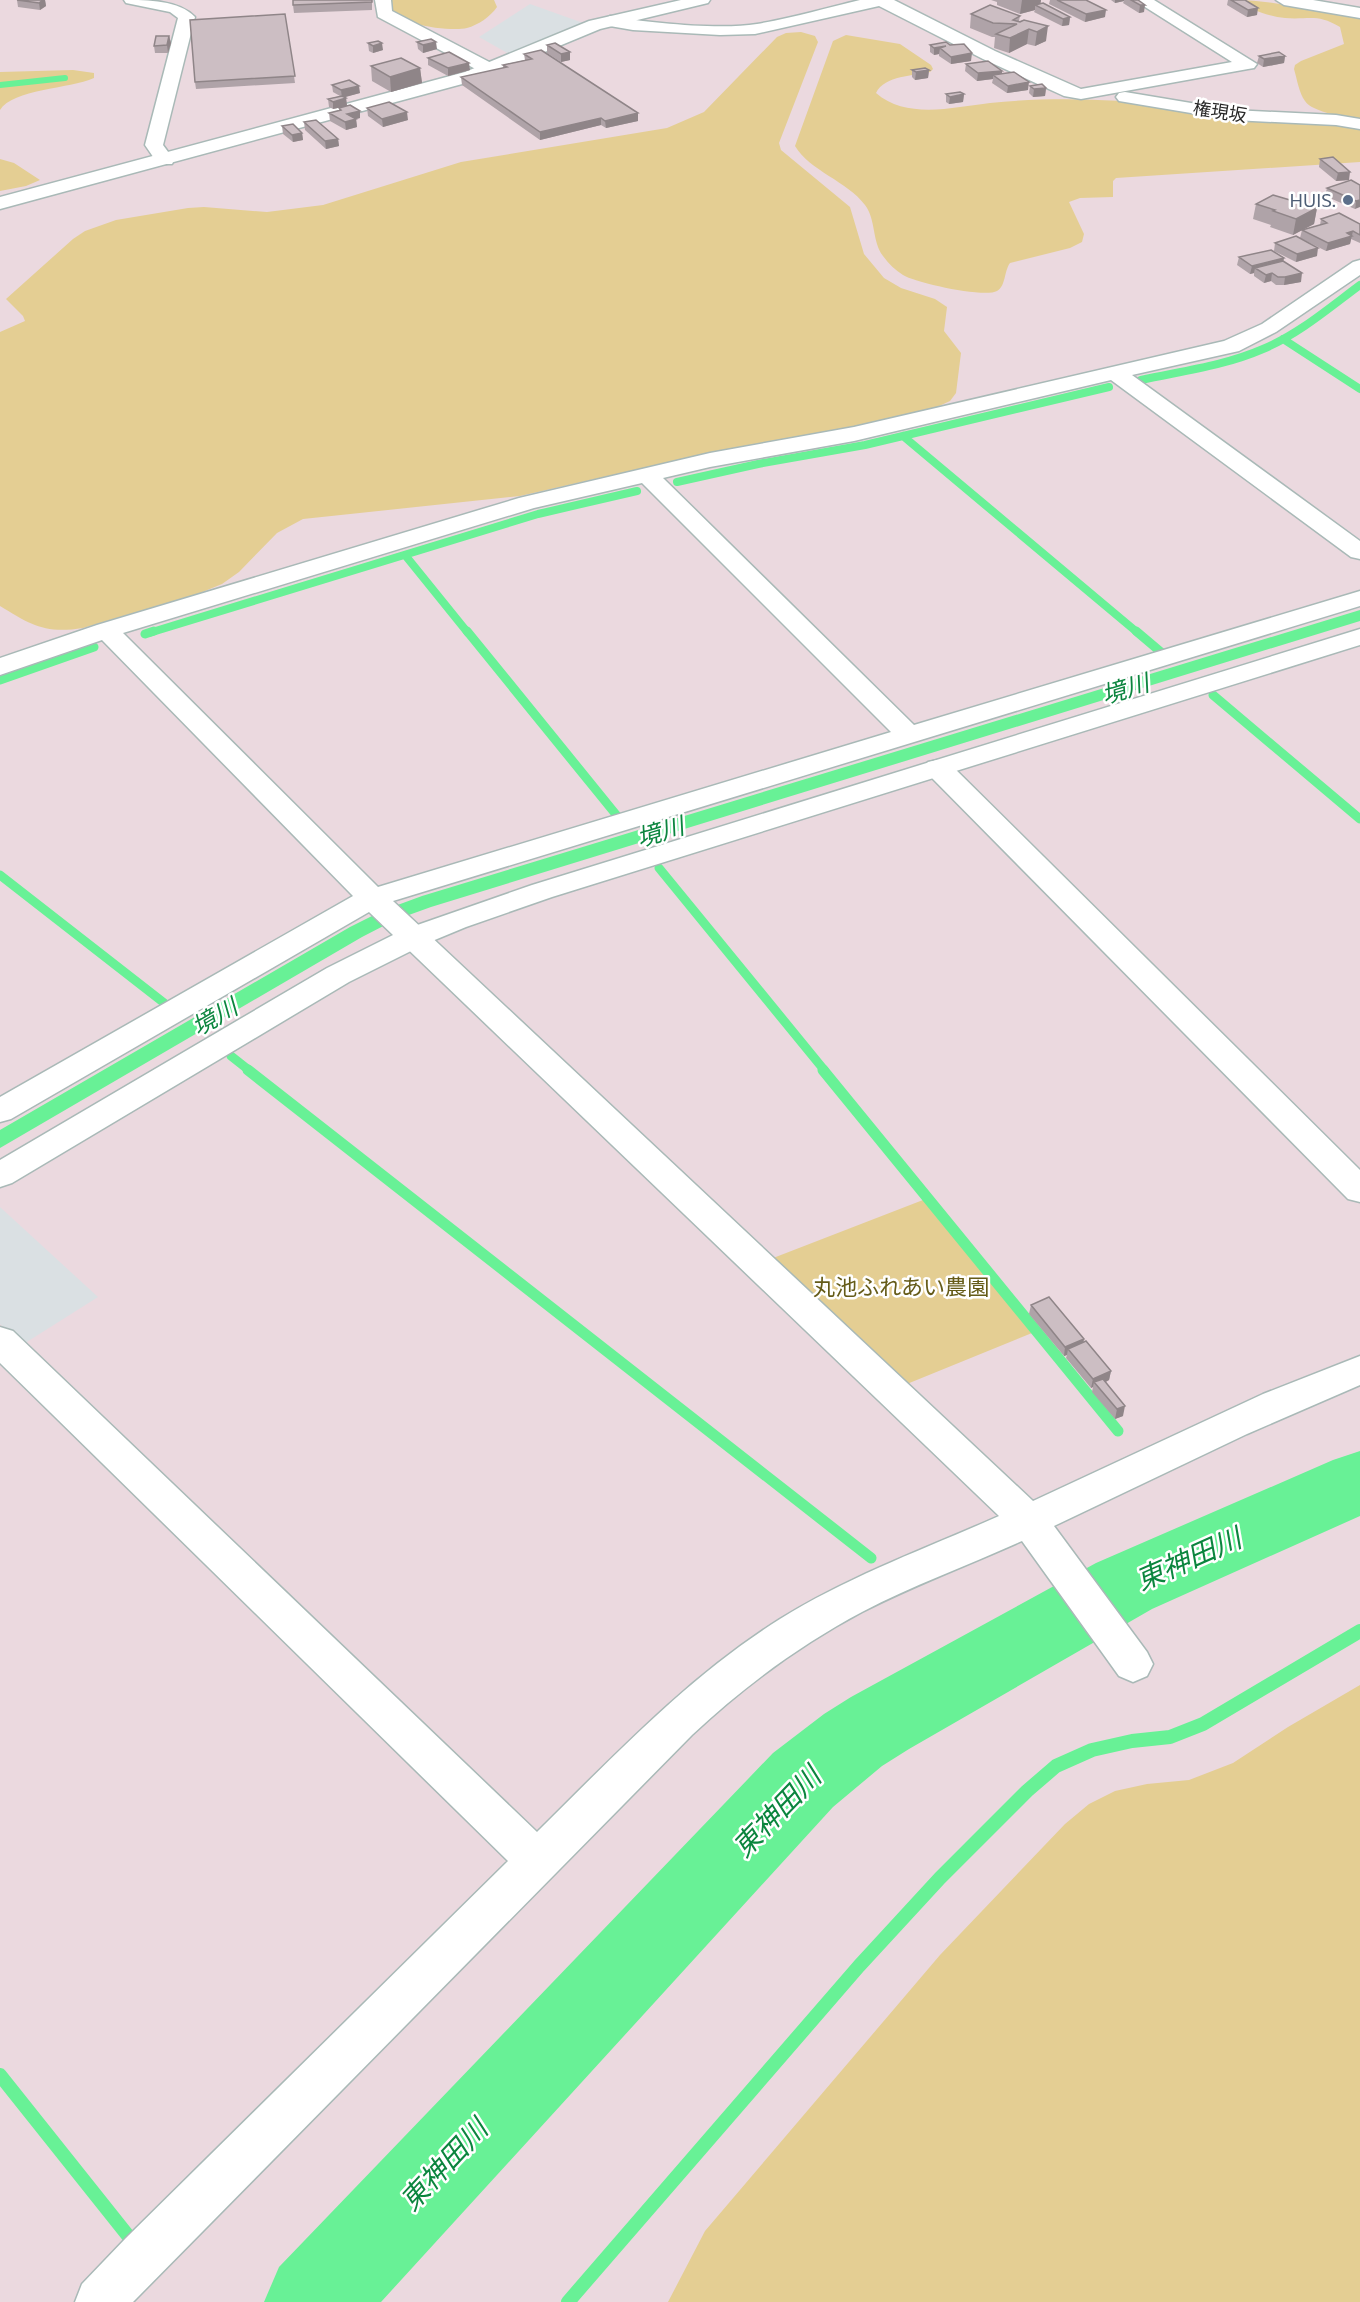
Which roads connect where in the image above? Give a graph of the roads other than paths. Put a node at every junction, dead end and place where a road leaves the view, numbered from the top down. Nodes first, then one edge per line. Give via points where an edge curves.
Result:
1 (132, 0) edge
2 (383, 0) edge
3 (702, 0) edge
4 (881, 0) edge
5 (1142, 0) edge
6 (1284, 0) edge
7 (1360, 13) edge
8 (610, 21) junction
9 (489, 69) junction
10 (1081, 94) junction
11 (1360, 124) edge
12 (165, 160) junction
13 (0, 203) edge
14 (1360, 266) edge
15 (1115, 373) junction
16 (647, 475) junction
17 (1360, 552) edge
18 (1360, 598) edge
19 (106, 630) junction
20 (1360, 637) edge
21 (0, 666) edge
22 (909, 735) junction
23 (938, 768) junction
24 (392, 916) junction
25 (0, 1111) edge
26 (0, 1175) edge
27 (1360, 1190) edge
28 (0, 1341) edge
29 (1360, 1370) edge
30 (1036, 1531) junction
31 (1133, 1665) dead end
32 (537, 1861) junction
33 (100, 2302) edge

1 - 12 street via 175,8 187,17 154,145
2 - 9 street via 384,13
3 - 8 street
4 - 8 street via 756,29
4 - 10 street, 権現坂 via 1059,89
5 - 10 street via 1248,64
6 - 7 street
8 - 9 street via 574,32
9 - 12 street
10 - 11 street, 権現坂 via 1158,101 1233,115
12 - 13 street
14 - 15 street via 1245,341
15 - 16 street via 854,434
15 - 17 street
16 - 19 street via 527,503
16 - 22 street
18 - 22 street
19 - 21 street
19 - 24 street
20 - 23 street
22 - 24 street
23 - 24 street via 499,904
23 - 27 street
24 - 25 street
24 - 26 street via 338,975
24 - 30 street
28 - 32 street
29 - 30 street via 1295,1395
30 - 31 street
30 - 32 street via 874,1588 761,1653 699,1701
32 - 33 street

